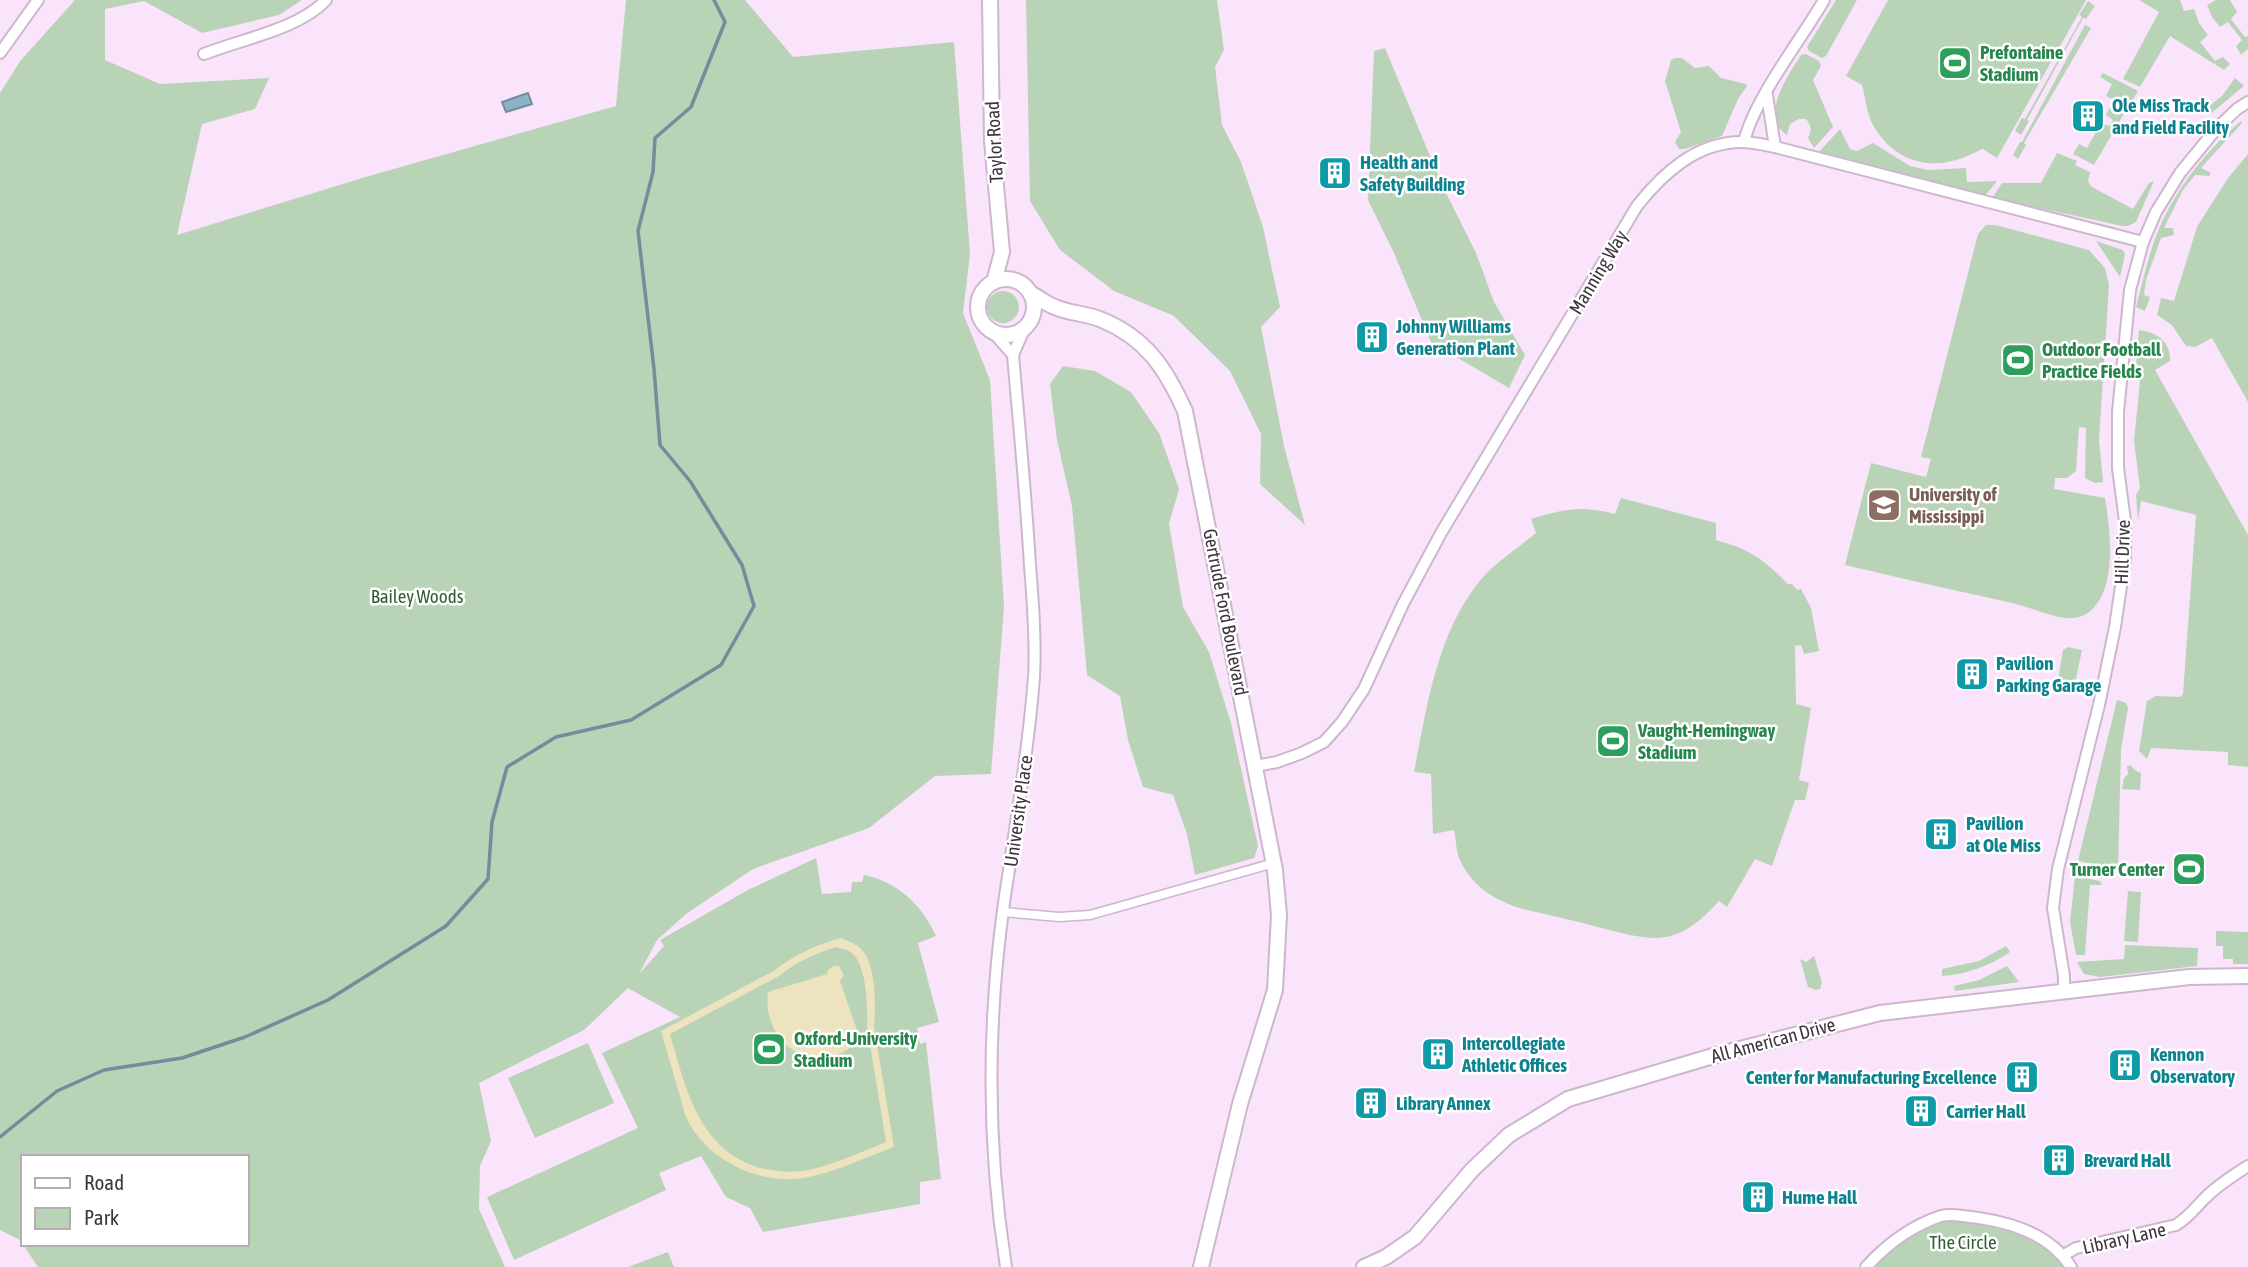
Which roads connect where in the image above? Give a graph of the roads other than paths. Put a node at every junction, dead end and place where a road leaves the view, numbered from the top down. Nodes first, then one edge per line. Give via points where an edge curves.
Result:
1 (38, 0) edge
2 (326, 0) edge
3 (990, 0) edge
4 (1824, 0) edge
5 (0, 53) edge
6 (204, 54) dead end
7 (1767, 92) junction
8 (2248, 102) edge
9 (1744, 142) junction
10 (1775, 147) junction
11 (2143, 242) junction
12 (1002, 252) junction
13 (994, 282) junction
14 (1026, 288) junction
15 (1054, 307) junction
16 (1029, 321) junction
17 (992, 331) junction
18 (1013, 355) junction
19 (1256, 766) junction
20 (1274, 863) junction
21 (1003, 912) junction
22 (2248, 976) edge
23 (2064, 991) junction
24 (2248, 1166) edge
25 (2064, 1255) junction
26 (1006, 1267) edge
27 (1201, 1267) edge
28 (1364, 1267) edge
29 (1866, 1267) edge
30 (2071, 1267) edge

1 - 5 street
2 - 6 street via 275,31
3 - 12 street, Taylor Road via 992,141
4 - 7 street
7 - 9 street
7 - 10 street
8 - 11 street, Hill Drive via 2217,128 2179,173
9 - 10 street, Manning Way
9 - 19 street, Manning Way via 1700,152 1676,165 1637,206 1441,533 1364,689 1342,722 1324,742
10 - 11 street, Manning Way
11 - 23 street, Hill Drive via 2130,290 2118,412 2118,468 2125,521 2121,590 2099,705 2068,820 2053,908
12 - 13 street, Taylor Road
12 - 14 street
13 - 14 street via 1003,279
13 - 17 street via 982,293 978,310
14 - 15 street, Gertrude Ford Boulevard
14 - 16 street via 1034,308
15 - 16 street
15 - 19 street, Gertrude Ford Boulevard via 1101,319 1129,334 1157,360 1185,411
16 - 17 street via 1009,334
16 - 18 street, University Place
17 - 18 street
18 - 21 street, University Place via 1029,539 1034,673
19 - 20 street, Gertrude Ford Boulevard
20 - 21 street via 1090,915
20 - 27 street, Gertrude Ford Boulevard via 1279,915 1275,990 1240,1104
21 - 26 street, University Place via 990,1073
22 - 23 street, All American Drive via 2189,977
23 - 28 street, All American Drive via 1845,1020 1568,1099 1509,1135 1415,1237
24 - 25 street, Library Lane via 2224,1181 2176,1225 2076,1248
25 - 29 street via 2024,1229 1983,1217 1944,1215 1902,1234
25 - 30 street

